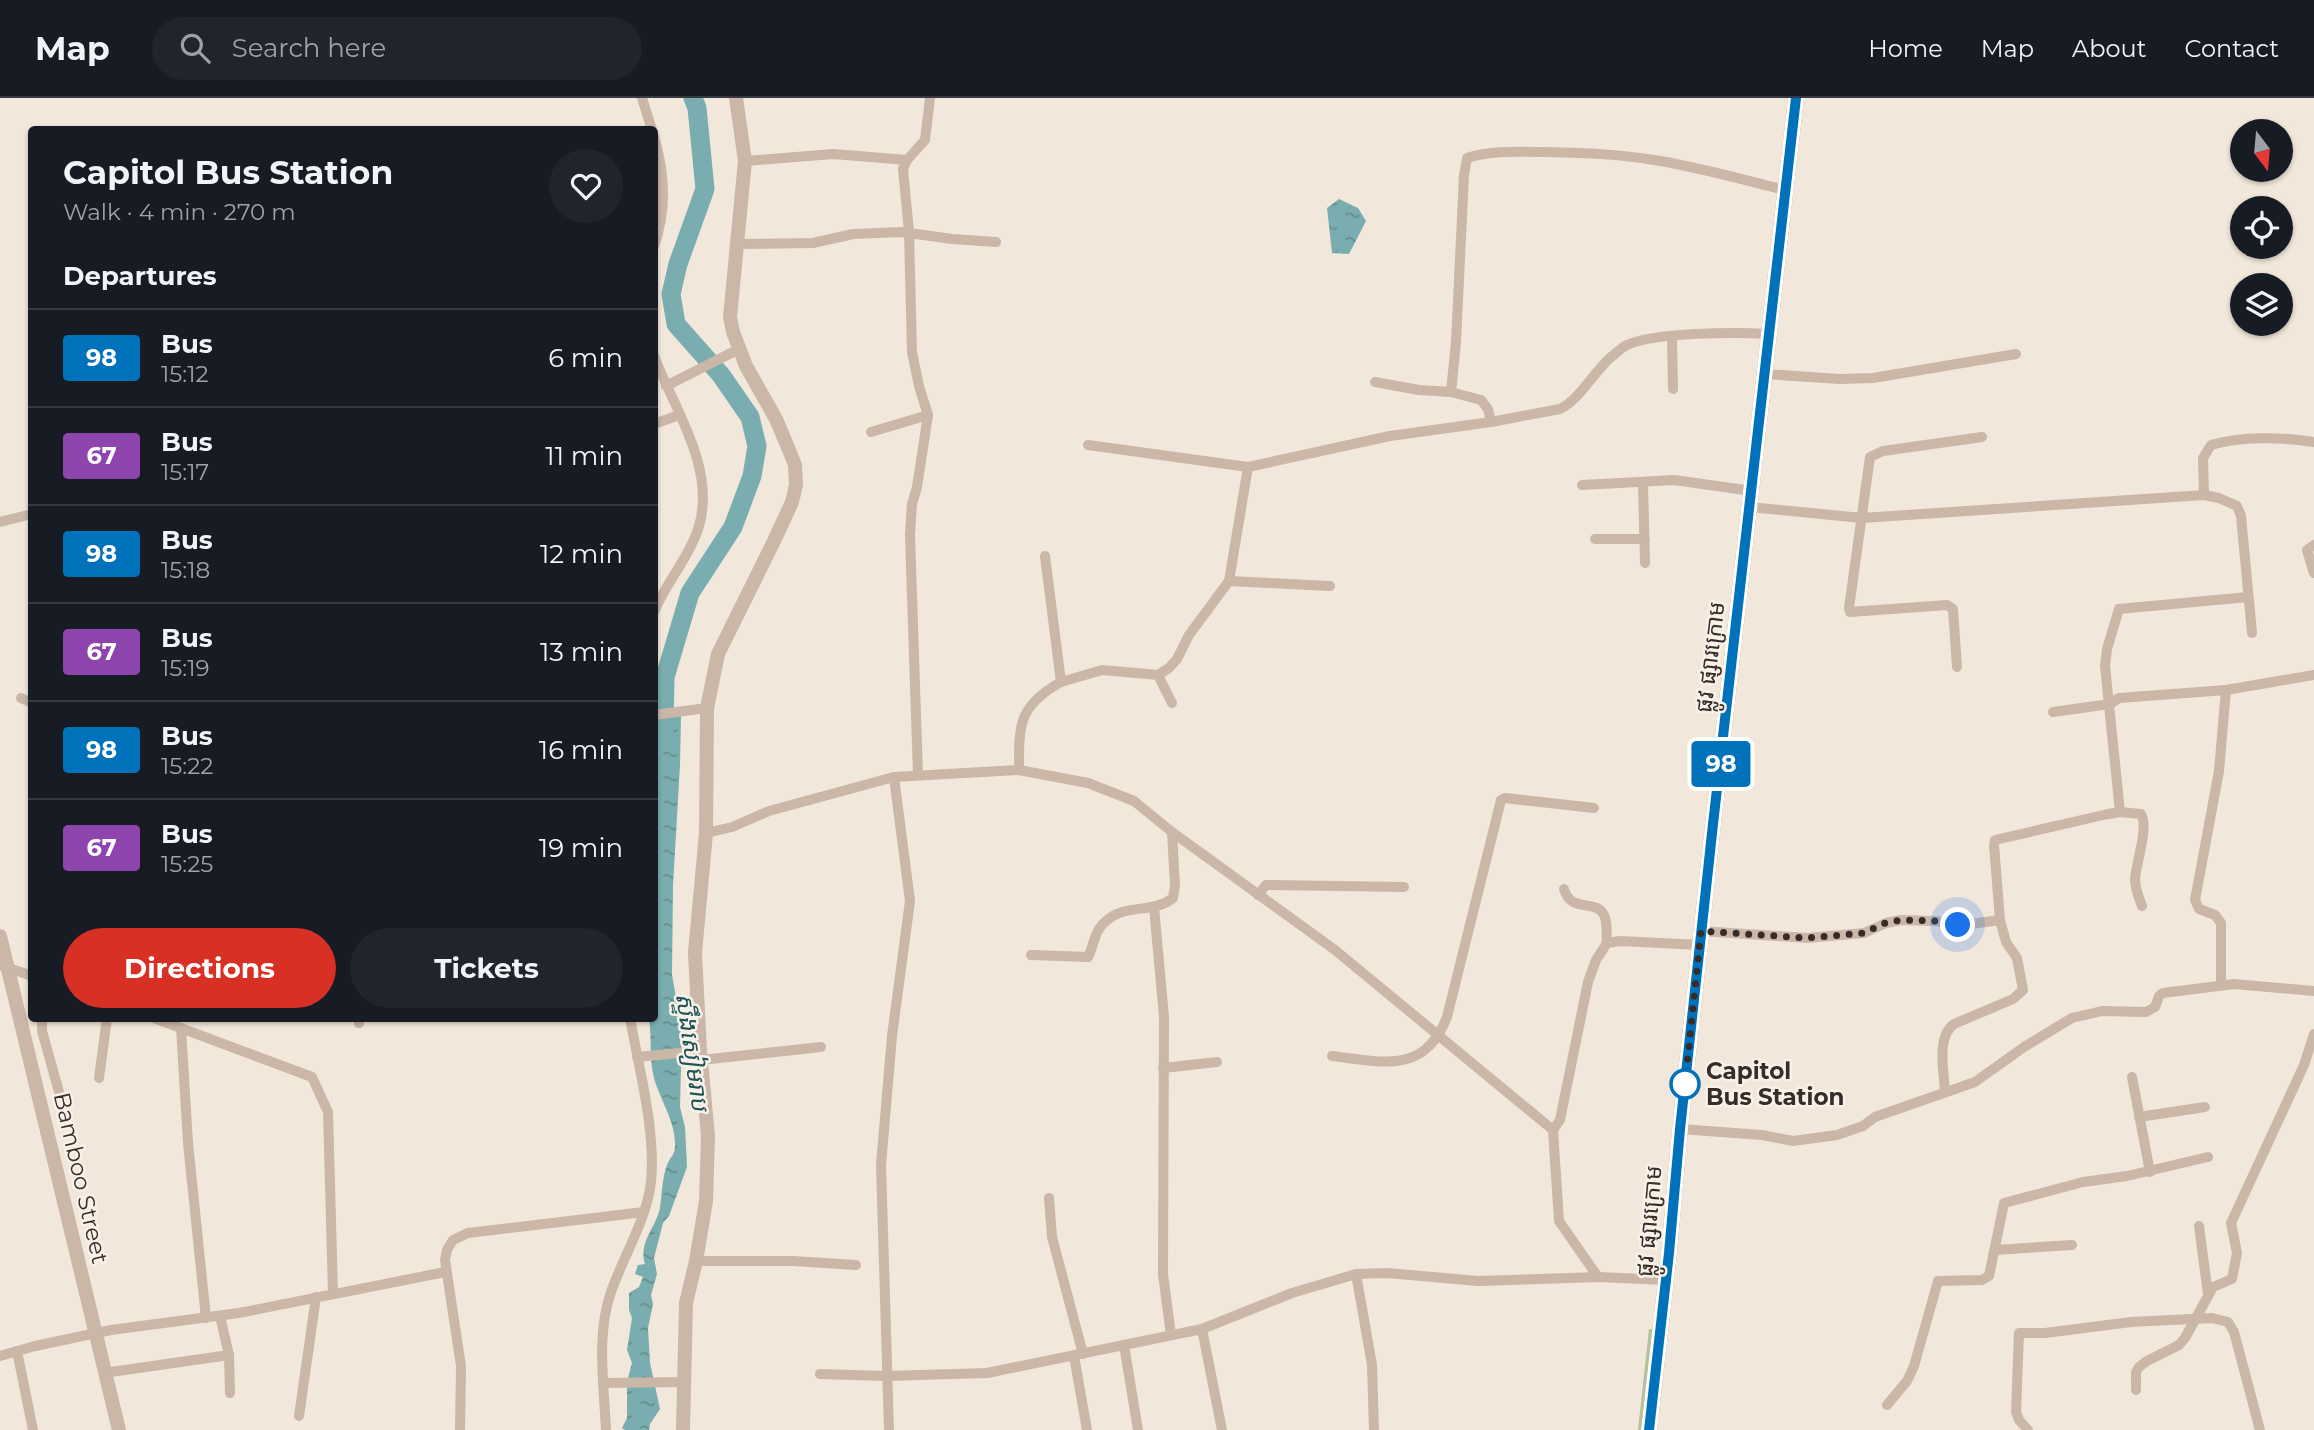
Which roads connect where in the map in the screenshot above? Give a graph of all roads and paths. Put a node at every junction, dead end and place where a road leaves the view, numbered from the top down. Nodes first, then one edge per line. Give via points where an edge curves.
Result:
1 (642, 98) edge
2 (736, 98) edge
3 (930, 98) edge
4 (1796, 98) edge
5 (651, 126) edge
6 (658, 152) edge
7 (907, 159) junction
8 (745, 161) junction
9 (659, 184) edge
10 (1785, 190) junction
11 (658, 232) edge
12 (909, 232) junction
13 (996, 242) dead end
14 (736, 244) junction
15 (1769, 334) junction
16 (1672, 337) junction
17 (739, 349) junction
18 (2016, 354) dead end
19 (1765, 374) junction
20 (661, 379) edge
21 (1375, 382) dead end
22 (1673, 389) dead end
23 (1451, 392) junction
24 (679, 415) junction
25 (928, 415) junction
26 (1491, 422) junction
27 (658, 423) edge
28 (871, 432) dead end
29 (1982, 436) dead end
30 (2314, 442) edge
31 (1088, 445) dead end
32 (1248, 467) junction
33 (1643, 483) junction
34 (1582, 485) dead end
35 (1752, 491) junction
36 (2204, 495) junction
37 (1750, 508) junction
38 (28, 515) edge
39 (1863, 518) junction
40 (0, 522) edge
41 (1594, 539) dead end
42 (1645, 539) junction
43 (2314, 545) edge
44 (1045, 556) dead end
45 (1646, 563) dead end
46 (2314, 573) edge
47 (1229, 581) junction
48 (1330, 586) dead end
49 (2248, 597) junction
50 (658, 604) edge
51 (2252, 633) dead end
52 (1957, 667) dead end
53 (1158, 675) junction
54 (2314, 675) edge
55 (1060, 682) junction
56 (2226, 690) junction
57 (1172, 703) dead end
58 (2110, 704) junction
59 (700, 709) junction
60 (2053, 712) dead end
61 (658, 714) edge
62 (1019, 770) junction
63 (918, 775) junction
64 (894, 777) junction
65 (1594, 808) dead end
66 (2120, 812) junction
67 (706, 832) junction
68 (1172, 832) junction
69 (1404, 887) dead end
70 (1564, 889) dead end
71 (1258, 895) junction
72 (2142, 906) dead end
73 (1154, 907) junction
74 (2000, 920) junction
75 (0, 936) edge
76 (1701, 938) junction
77 (1606, 943) junction
78 (1031, 955) dead end
79 (4, 966) edge
80 (28, 975) edge
81 (2221, 985) junction
82 (2314, 991) edge
83 (41, 1022) edge
84 (106, 1022) edge
85 (165, 1022) edge
86 (631, 1022) edge
87 (181, 1028) junction
88 (2314, 1034) edge
89 (1440, 1035) junction
90 (821, 1047) dead end
91 (696, 1054) junction
92 (641, 1056) junction
93 (1332, 1056) dead end
94 (1217, 1062) dead end
95 (1163, 1068) junction
96 (2132, 1077) dead end
97 (99, 1078) dead end
98 (59, 1092) dead end
99 (1945, 1092) junction
100 (2206, 1107) dead end
101 (2139, 1117) junction
102 (1680, 1129) junction
103 (1553, 1130) junction
104 (2208, 1157) dead end
105 (2150, 1172) junction
106 (1049, 1198) dead end
107 (644, 1212) junction
108 (2199, 1226) dead end
109 (2072, 1245) dead end
110 (1995, 1250) junction
111 (696, 1261) junction
112 (856, 1265) dead end
113 (445, 1272) junction
114 (1356, 1275) junction
115 (1598, 1277) junction
116 (1665, 1280) junction
117 (333, 1293) junction
118 (2208, 1294) junction
119 (316, 1297) junction
120 (220, 1316) junction
121 (206, 1318) junction
122 (2196, 1319) junction
123 (1202, 1329) junction
124 (94, 1334) junction
125 (1171, 1335) junction
126 (1124, 1345) junction
127 (17, 1351) junction
128 (229, 1355) junction
129 (1078, 1355) junction
130 (0, 1356) edge
131 (104, 1373) junction
132 (820, 1374) dead end
133 (886, 1376) junction
134 (684, 1382) junction
135 (610, 1383) junction
136 (2136, 1390) dead end
137 (230, 1393) dead end
138 (1887, 1405) dead end
139 (299, 1416) dead end
140 (886, 1429) edge
141 (33, 1430) edge
142 (119, 1430) edge
143 (460, 1430) edge
144 (606, 1430) edge
145 (683, 1430) edge
146 (1087, 1430) edge
147 (1138, 1430) edge
148 (1223, 1430) edge
149 (1374, 1430) edge
150 (1649, 1430) edge
151 (2028, 1430) edge
152 (2260, 1430) edge

1 - 5 street
2 - 8 street
3 - 7 street via 925,140
4 - 10 main road, ផ្លូវ ផ្សារក្រោម
6 - 9 street via 662,168
7 - 8 street via 833,154
7 - 12 street via 903,169
8 - 14 street
9 - 11 street via 664,210
10 - 15 main road, ផ្លូវ ផ្សារក្រោម
10 - 23 street via 1653,159 1606,154 1512,153 1467,158
12 - 13 street
12 - 14 street via 853,234 813,243
12 - 25 street via 912,352
14 - 17 street via 730,309
15 - 16 street
15 - 19 main road, ផ្លូវ ផ្សារក្រោម
16 - 22 street
16 - 26 street via 1625,345 1560,409
17 - 20 street via 687,374
17 - 59 street via 789,450 796,485 719,654
18 - 19 street via 1872,378
19 - 35 main road, ផ្លូវ ផ្សារក្រោម
20 - 24 street
21 - 23 street
23 - 26 street via 1484,403
24 - 27 street
24 - 50 street via 694,449 703,506 698,528
25 - 28 street
25 - 63 street via 910,535
26 - 32 street via 1390,436
29 - 39 street via 1876,453 1871,457
30 - 36 street via 2248,440 2211,446 2203,458
31 - 32 street
32 - 47 street
33 - 34 street
33 - 35 street via 1674,480
33 - 42 street
35 - 37 main road, ផ្លូវ ផ្សារក្រោម
36 - 39 street
36 - 49 street via 2232,503 2239,510
37 - 39 street
37 - 76 main road, ផ្លូវ ផ្សារក្រោម
38 - 40 street
39 - 52 street via 1850,612 1947,604 1953,609
41 - 42 street
42 - 45 street
43 - 46 street via 2307,550
44 - 55 street
47 - 48 street
47 - 53 street via 1177,659
49 - 51 street
49 - 58 street via 2119,609 2105,666
53 - 55 street via 1102,670
53 - 57 street
54 - 56 street
55 - 62 street via 1041,693 1027,709 1019,737
56 - 58 street via 2119,698
56 - 81 street via 2219,771 2195,900 2199,909 2215,915 2221,923
58 - 60 street
58 - 66 street
59 - 61 street
59 - 67 street
62 - 63 street
62 - 68 street via 1088,783 1134,801
63 - 64 street
64 - 67 street
64 - 133 street via 910,901 881,1165
65 - 89 street via 1501,800
66 - 72 street via 2141,814 2144,819 2135,877
66 - 74 street via 1995,840
67 - 91 street via 695,953
68 - 71 street
68 - 73 street via 1173,898
69 - 71 street via 1266,885
70 - 77 street via 1573,903 1600,909 1606,920
71 - 89 street
73 - 78 street via 1132,908 1104,922 1088,957
73 - 95 street via 1164,1017
74 - 76 street via 1964,925 1901,920 1864,933 1807,938
74 - 99 street via 2006,942 2017,958 2023,990 1948,1029 1943,1059
75 - 79 street, Bamboo Street
76 - 77 street
76 - 102 main road, ផ្លូវ ផ្សារក្រោម
77 - 103 street via 1588,982 1560,1120
79 - 80 street
79 - 124 street, Bamboo Street
81 - 82 street
81 - 99 street via 2164,993 2146,1013 2102,1011 2072,1018 1980,1078
83 - 98 street
84 - 97 street
85 - 87 street
86 - 92 street
87 - 117 street via 312,1077 328,1112
87 - 121 street
88 - 118 street via 2231,1223 2237,1253 2234,1274
89 - 93 street via 1427,1050 1394,1063
89 - 103 street
90 - 91 street
91 - 92 street
91 - 111 street via 708,1136 706,1201
92 - 107 street via 652,1179
94 - 95 street
95 - 125 street via 1163,1274
96 - 101 street
99 - 102 street via 1875,1117 1863,1126 1816,1139 1793,1141
100 - 101 street
101 - 105 street
102 - 116 main road, ផ្លូវ ផ្សារក្រោម
103 - 115 street via 1559,1221
104 - 105 street
105 - 110 street via 2007,1201 2002,1206
106 - 129 street via 1052,1237
107 - 113 street via 462,1235 447,1250
107 - 135 street via 610,1295 603,1342
108 - 118 street
109 - 110 street
110 - 138 street via 1987,1279 1938,1281 1914,1366
111 - 112 street
111 - 134 street via 686,1303
113 - 117 street
113 - 143 street via 461,1366
114 - 115 street via 1387,1273 1479,1281
114 - 123 street via 1292,1293
114 - 149 street via 1372,1365
115 - 116 street
116 - 150 main road, ផ្លូវ ផ្សារក្រោម
117 - 119 street
118 - 122 street
119 - 120 street
119 - 139 street
120 - 121 street
120 - 128 street
121 - 124 street
122 - 136 street via 2179,1345 2139,1367
122 - 151 street via 2019,1333 2016,1412
122 - 152 street via 2228,1322 2234,1332
123 - 125 street
123 - 148 street
124 - 127 street
124 - 131 street, Bamboo Street
125 - 126 street
126 - 129 street
126 - 147 street
127 - 130 street
127 - 141 street
128 - 131 street
128 - 137 street
129 - 133 street via 987,1373
129 - 146 street
131 - 142 street, Bamboo Street
132 - 133 street
133 - 140 street
134 - 135 street
134 - 145 street
135 - 144 street

